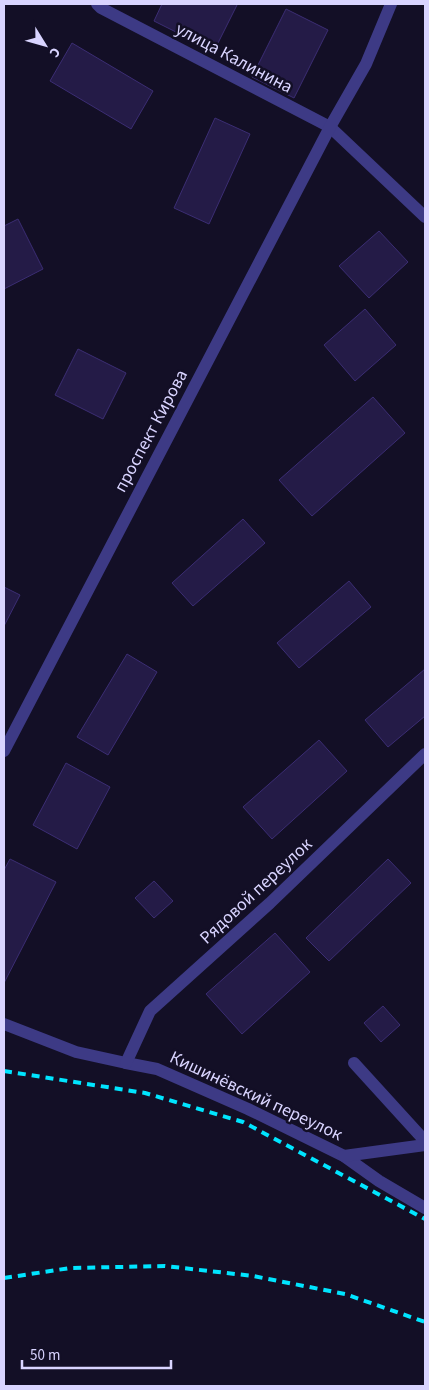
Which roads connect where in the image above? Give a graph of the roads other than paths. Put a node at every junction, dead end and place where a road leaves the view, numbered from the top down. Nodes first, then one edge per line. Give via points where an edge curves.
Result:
1 (98, 4) edge
2 (391, 4) edge
3 (330, 127) junction
4 (425, 217) edge
5 (4, 751) edge
6 (425, 754) edge
7 (4, 1024) edge
8 (126, 1063) junction
9 (354, 1063) dead end
10 (425, 1141) edge
11 (425, 1145) edge
12 (344, 1156) junction
13 (425, 1208) edge

1 - 3 street, улица Калинина
2 - 3 street, проспект Кирова via 366,64
3 - 4 street, улица Калинина
3 - 5 street, проспект Кирова
6 - 8 street, Рядовой переулок via 270,903 150,1012
7 - 8 street, Кишинёвский переулок via 76,1052
8 - 12 street, Кишинёвский переулок via 157,1068
9 - 10 street
11 - 12 street
12 - 13 street, Кишинёвский переулок

